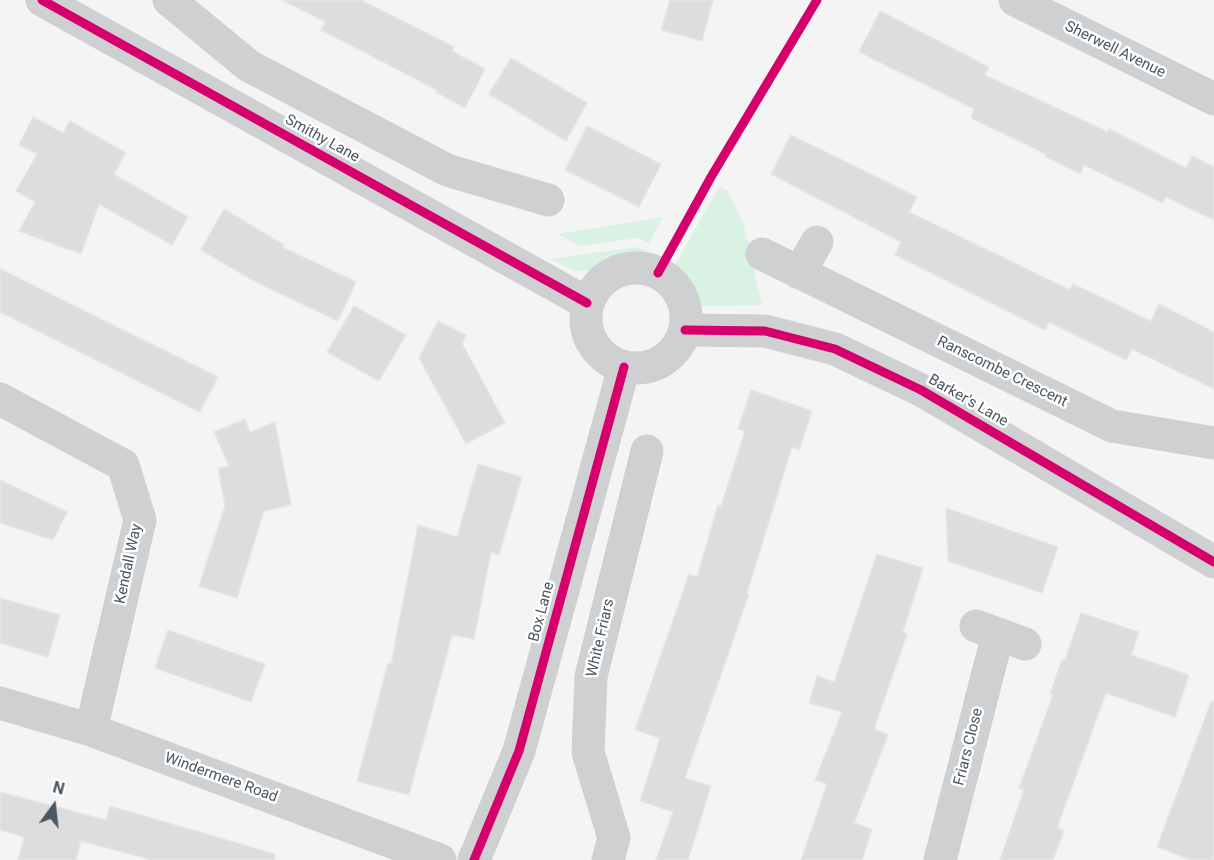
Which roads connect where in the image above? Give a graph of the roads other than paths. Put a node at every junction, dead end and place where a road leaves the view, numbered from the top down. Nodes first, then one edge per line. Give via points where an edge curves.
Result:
1 (42, 0) edge
2 (169, 0) edge
3 (1016, 0) edge
4 (1214, 99) edge
5 (548, 200) dead end
6 (817, 242) dead end
7 (762, 254) dead end
8 (800, 273) junction
9 (587, 303) junction
10 (685, 330) junction
11 (624, 367) junction
12 (0, 399) edge
13 (1214, 443) edge
14 (647, 451) dead end
15 (1214, 562) edge
16 (1000, 635) dead end
17 (0, 703) edge
18 (91, 730) junction
19 (440, 860) edge
20 (474, 860) edge
21 (608, 860) edge
22 (940, 860) edge

1 - 9 street, Smithy Lane
2 - 5 street, Smithy Lane via 249,66 447,170
3 - 4 street, Sherwell Avenue
6 - 8 street
7 - 8 street, Ranscombe Crescent
8 - 13 street, Ranscombe Crescent via 1112,426
9 - 10 street via 610,275 645,268 672,283 682,297
9 - 11 street via 588,335 596,350
10 - 11 street via 669,357 655,365
10 - 15 street, Barker's Lane via 765,331 835,349 921,390
11 - 20 street, Box Lane via 519,751
12 - 18 street, Kendall Way via 123,465 140,520
14 - 21 street, White Friars via 591,677 588,752 614,838
16 - 22 street, Friars Close
17 - 18 street, Windermere Road
18 - 19 street, Windermere Road

